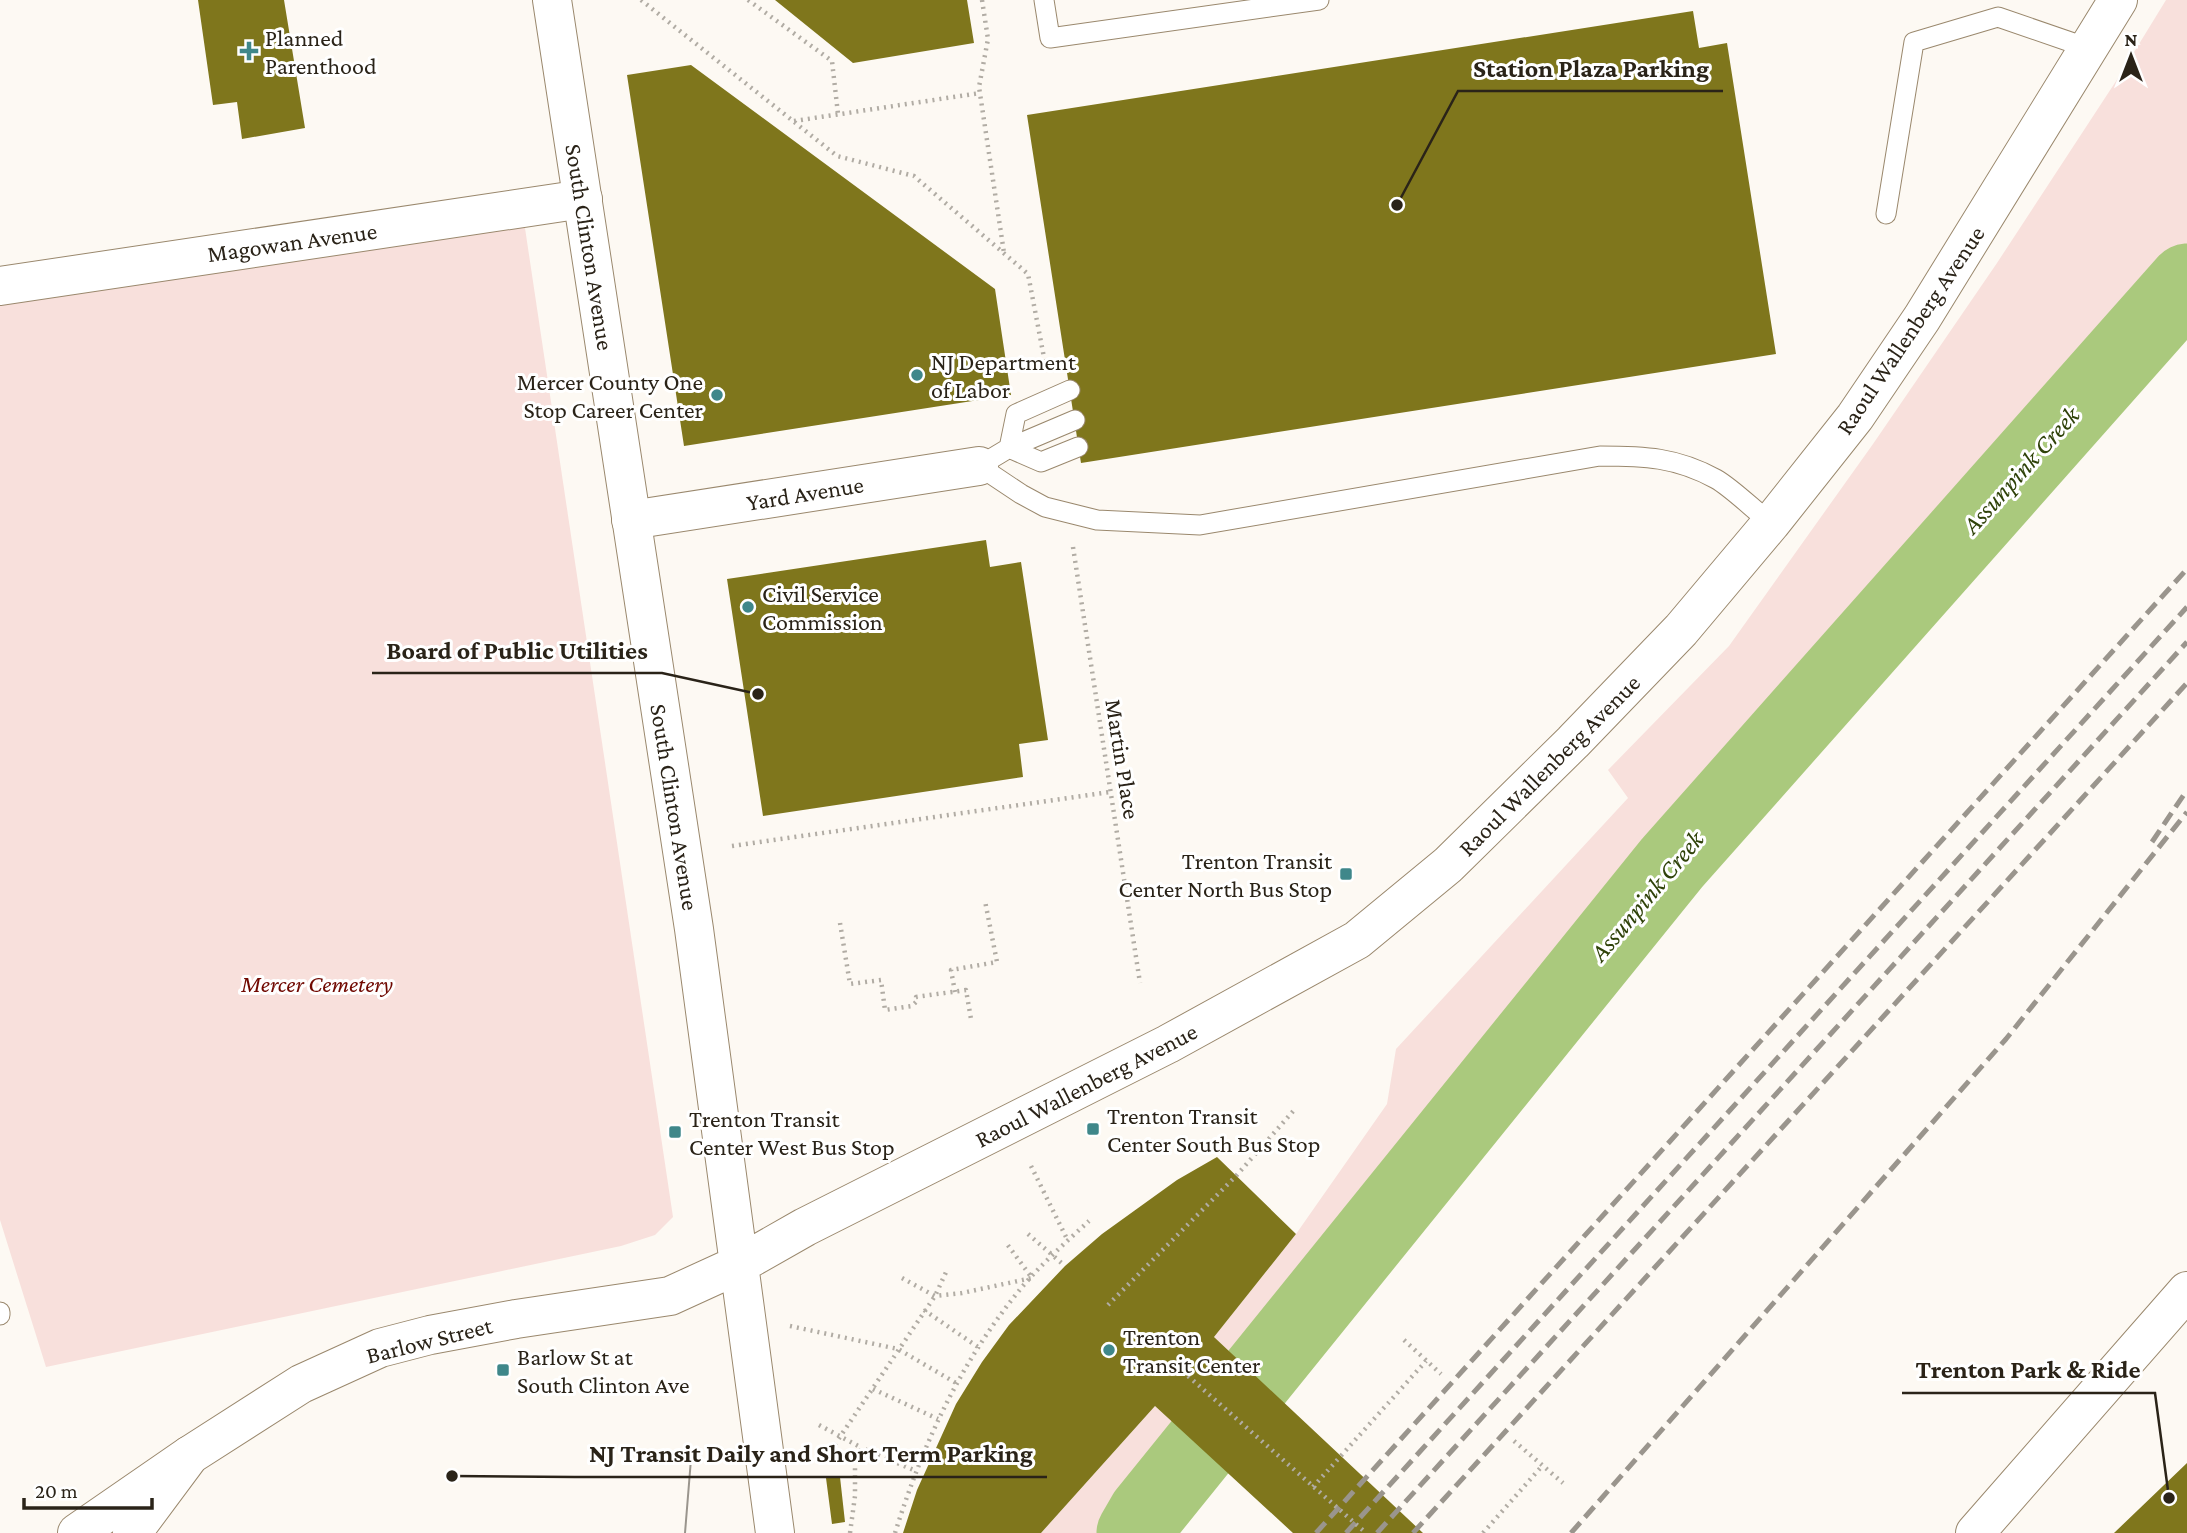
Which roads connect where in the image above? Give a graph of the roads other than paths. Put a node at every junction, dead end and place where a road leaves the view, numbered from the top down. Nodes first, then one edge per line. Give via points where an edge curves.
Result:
1 (552, 0) edge
2 (1044, 0) edge
3 (1319, 0) edge
4 (2118, 0) edge
5 (2088, 48) junction
6 (583, 199) junction
7 (1886, 214) dead end
8 (0, 286) edge
9 (1070, 390) dead end
10 (1074, 420) dead end
11 (1078, 447) dead end
12 (994, 457) junction
13 (631, 520) junction
14 (1771, 523) junction
15 (740, 1264) junction
16 (2187, 1291) edge
17 (190, 1455) junction
18 (77, 1533) edge
19 (132, 1533) edge
20 (775, 1533) edge
21 (1975, 1533) edge

1 - 6 main road, South Clinton Avenue
2 - 3 lane via 1050,38
4 - 5 main road, Raoul Wallenberg Avenue
5 - 7 lane via 1998,17 1914,42
5 - 14 main road, Raoul Wallenberg Avenue via 1856,417
6 - 8 main road, Magowan Avenue
6 - 13 main road, South Clinton Avenue
9 - 12 lane via 1016,414
10 - 12 lane
11 - 12 lane via 1041,462
12 - 13 main road, Yard Avenue
12 - 14 lane via 1021,494 1045,507 1097,520 1200,525 1600,457 1637,456 1670,460 1717,480
13 - 15 main road, South Clinton Avenue
14 - 15 main road, Raoul Wallenberg Avenue via 1681,630 1573,742 1448,865 1357,940 1181,1037 817,1220
15 - 17 main road, Barlow Street via 670,1296 479,1326 380,1348 301,1384
15 - 20 main road, South Clinton Avenue
16 - 21 main road
17 - 18 main road
17 - 19 main road, Barlow Street

